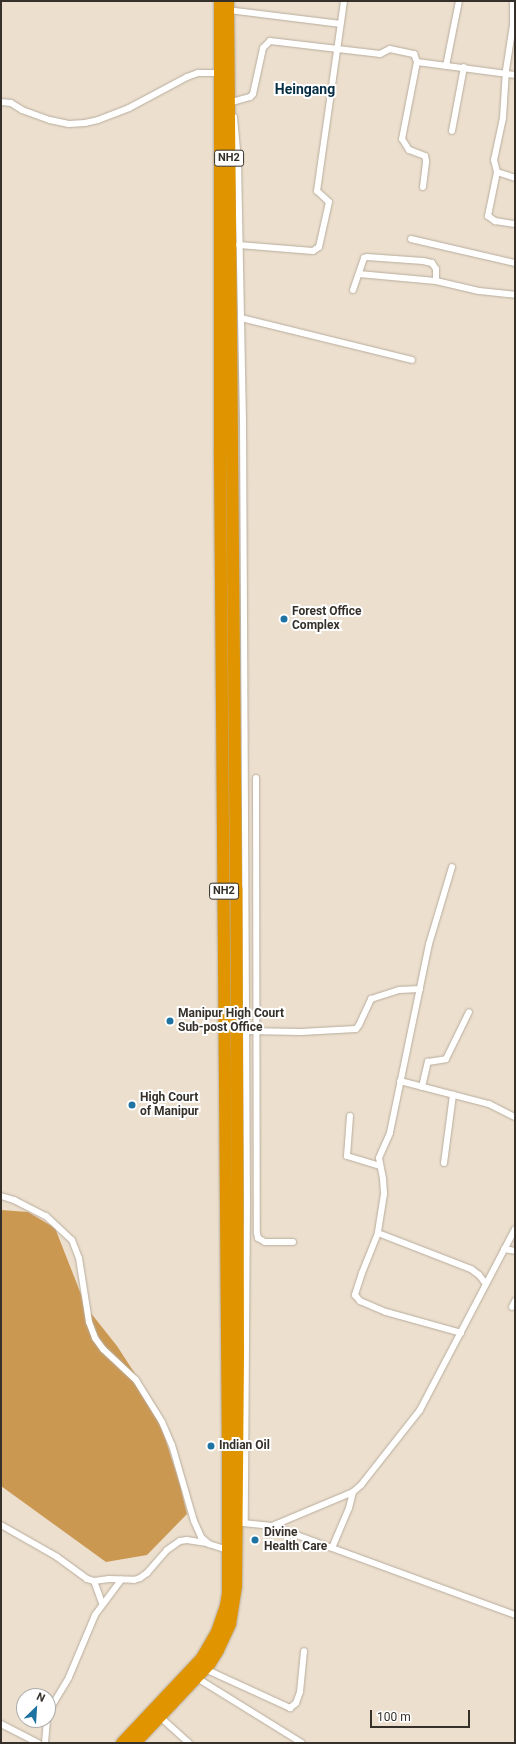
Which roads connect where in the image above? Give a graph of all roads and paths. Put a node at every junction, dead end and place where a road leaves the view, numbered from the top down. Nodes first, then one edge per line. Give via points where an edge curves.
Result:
1 (220, 1) edge
2 (344, 1) edge
3 (459, 1) edge
4 (513, 1) edge
5 (228, 6) edge
6 (340, 24) junction
7 (336, 49) junction
8 (417, 62) junction
9 (446, 66) junction
10 (464, 67) junction
11 (224, 72) junction
12 (506, 74) junction
13 (515, 75) edge
14 (1, 102) edge
15 (232, 102) junction
16 (452, 131) dead end
17 (497, 172) junction
18 (515, 178) edge
19 (423, 187) dead end
20 (515, 224) edge
21 (410, 239) dead end
22 (239, 245) junction
23 (515, 263) edge
24 (359, 274) junction
25 (436, 281) junction
26 (353, 290) dead end
27 (515, 295) edge
28 (241, 318) junction
29 (412, 360) dead end
30 (256, 778) dead end
31 (452, 867) dead end
32 (420, 989) junction
33 (469, 1012) dead end
34 (246, 1031) junction
35 (257, 1031) junction
36 (400, 1081) junction
37 (422, 1087) junction
38 (453, 1095) junction
39 (350, 1116) dead end
40 (515, 1117) edge
41 (444, 1162) dead end
42 (380, 1166) junction
43 (1, 1196) edge
44 (515, 1228) edge
45 (378, 1234) junction
46 (293, 1242) dead end
47 (504, 1248) junction
48 (515, 1251) edge
49 (486, 1284) junction
50 (461, 1333) junction
51 (353, 1492) junction
52 (237, 1523) junction
53 (1, 1525) edge
54 (272, 1526) junction
55 (209, 1544) junction
56 (332, 1548) junction
57 (228, 1550) junction
58 (121, 1580) junction
59 (94, 1581) junction
60 (102, 1603) junction
61 (515, 1616) edge
62 (304, 1651) dead end
63 (201, 1674) junction
64 (56, 1699) edge
65 (157, 1714) junction
66 (1, 1724) edge
67 (46, 1728) edge
68 (38, 1743) edge
69 (45, 1743) edge
70 (122, 1743) edge
71 (135, 1743) edge
72 (189, 1743) edge
73 (302, 1743) edge

1 - 11 highway, NH2
2 - 6 street
3 - 9 street
4 - 12 street via 513,25
5 - 6 street
5 - 11 highway, NH2
6 - 7 street
7 - 8 street via 380,54 390,49 414,54
7 - 15 street via 266,43 253,94
7 - 22 street via 317,191 330,202 319,247 313,251
8 - 9 street
8 - 19 street via 402,140 409,150 425,156
9 - 10 street
10 - 12 street
10 - 16 street
11 - 14 street via 187,77 129,108 85,123 68,124 50,120 10,103
11 - 15 street
11 - 52 highway, NH2 via 220,432
12 - 13 street
12 - 17 street via 503,118 494,160
15 - 22 street via 238,160
17 - 18 street
17 - 20 street via 488,216 495,221
21 - 23 street
22 - 28 street
24 - 25 street
24 - 25 street via 367,256 423,261 435,266
24 - 26 street
25 - 27 street via 479,291
28 - 29 street
28 - 34 street
30 - 35 street
31 - 32 street via 429,944
32 - 35 street via 399,990 371,999 356,1029
32 - 36 street
33 - 37 street via 446,1059 428,1062
34 - 35 street
34 - 52 street via 247,1244
35 - 46 street via 258,1238 265,1242
36 - 37 street
36 - 42 street via 390,1133 379,1158
37 - 38 street
38 - 40 street via 489,1104
38 - 41 street
39 - 42 street via 347,1156
42 - 45 street via 384,1194
43 - 55 street via 46,1216 72,1240 79,1258 88,1322 95,1338 136,1380 156,1411 172,1445 198,1532
44 - 47 street
45 - 49 street via 471,1269
45 - 50 street via 362,1273 356,1298 370,1306 402,1317
47 - 48 street
47 - 49 street
49 - 50 street
50 - 51 street via 420,1410
51 - 54 street
51 - 56 street
52 - 54 street
52 - 57 highway, NH2
52 - 63 highway, NH2 via 233,1610 225,1636
53 - 59 street
54 - 56 street
55 - 57 street
55 - 58 street via 180,1541 167,1550 147,1574 134,1580
56 - 61 street
57 - 65 highway, NH2 via 227,1600 217,1632 202,1658
58 - 59 street
58 - 60 street
59 - 60 street
60 - 64 street via 84,1638 69,1677
62 - 63 street via 298,1699 290,1708
63 - 65 highway, NH2
63 - 73 street
65 - 70 highway, NH2
65 - 71 highway, NH2
65 - 72 street
66 - 68 street
67 - 69 street

